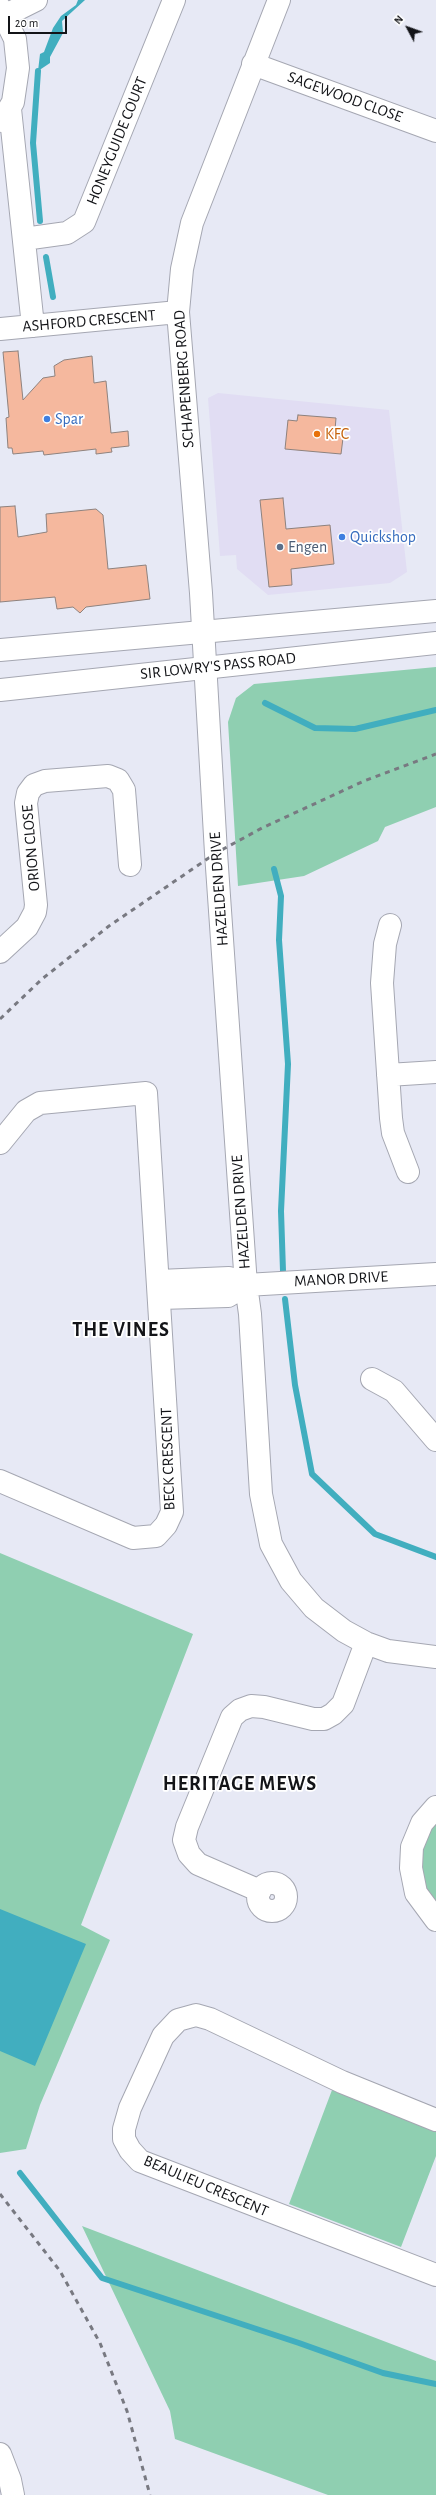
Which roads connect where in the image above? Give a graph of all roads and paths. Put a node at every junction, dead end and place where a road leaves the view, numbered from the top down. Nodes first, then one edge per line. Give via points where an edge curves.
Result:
1 (36, 0) edge
2 (174, 0) edge
3 (279, 0) edge
4 (2, 12) edge
5 (253, 64) junction
6 (5, 117) edge
7 (436, 131) edge
8 (24, 239) junction
9 (178, 312) junction
10 (33, 326) junction
11 (0, 329) edge
12 (436, 611) edge
13 (202, 632) junction
14 (436, 643) edge
15 (0, 650) edge
16 (204, 668) junction
17 (0, 690) edge
18 (130, 865) dead end
19 (390, 925) dead end
20 (0, 952) edge
21 (436, 1072) edge
22 (388, 1074) junction
23 (0, 1143) edge
24 (408, 1172) dead end
25 (436, 1274) edge
26 (246, 1285) junction
27 (160, 1289) junction
28 (372, 1379) dead end
29 (436, 1440) edge
30 (0, 1481) edge
31 (366, 1643) junction
32 (436, 1657) edge
33 (436, 1807) edge
34 (260, 1891) dead end
35 (436, 1920) edge
36 (436, 2120) edge
37 (436, 2275) edge
38 (0, 2454) edge
39 (13, 2495) edge

1 - 4 street
2 - 8 street, HONEYGUIDE COURT via 84,222 67,233
3 - 5 street, SCHAPENBERG ROAD
4 - 6 street via 18,52 18,68
5 - 7 street, SAGEWOOD CLOSE
5 - 9 street, SCHAPENBERG ROAD via 192,223 185,253
6 - 8 street
8 - 10 street
9 - 10 street, ASHFORD CRESCENT
9 - 13 street, SCHAPENBERG ROAD
10 - 11 street, ASHFORD CRESCENT
12 - 13 street
13 - 15 street
13 - 16 street, SCHAPENBERG ROAD
14 - 16 street, SIR LOWRY'S PASS ROAD
16 - 17 street, SIR LOWRY'S PASS ROAD
16 - 26 street, HAZELDEN DRIVE
18 - 20 street, ORION CLOSE via 124,790 118,780 108,776 44,781 34,785 28,793 26,803 35,912 26,927
19 - 22 street via 385,944 382,983
21 - 22 street
22 - 24 street via 394,1133
23 - 27 street, BECK CRESCENT via 26,1111 40,1104 146,1093
25 - 26 street, MANOR DRIVE
26 - 27 street via 229,1278
26 - 31 street, HAZELDEN DRIVE via 261,1494 271,1544 291,1581 314,1608 344,1631
27 - 30 street, BECK CRESCENT via 172,1492 172,1512 166,1525 156,1536 133,1538
28 - 29 street via 394,1391
31 - 32 street, HAZELDEN DRIVE via 396,1652
31 - 34 street via 343,1704 324,1719 251,1706 240,1710 232,1717 184,1840 188,1854 198,1864
33 - 35 street via 422,1823 412,1847 411,1868 416,1893
36 - 37 street, BEAULIEU CRESCENT via 342,2082 210,2019 196,2015 178,2020 164,2036 130,2108 124,2129 130,2150 140,2161
38 - 39 street

